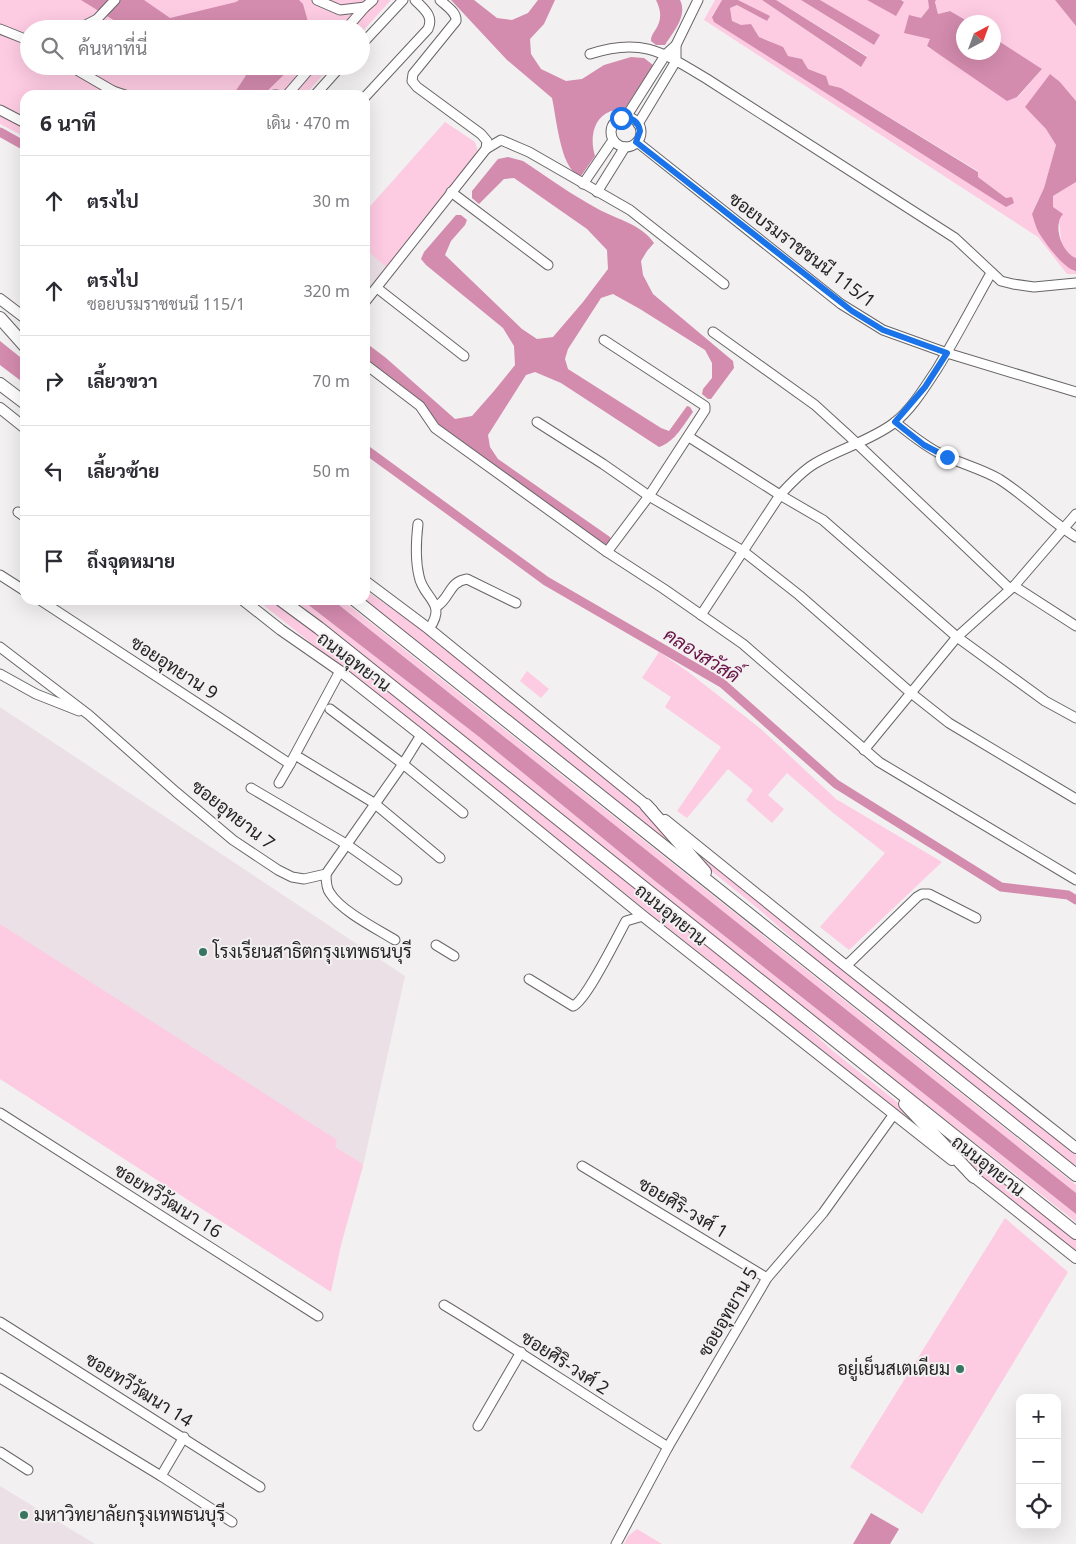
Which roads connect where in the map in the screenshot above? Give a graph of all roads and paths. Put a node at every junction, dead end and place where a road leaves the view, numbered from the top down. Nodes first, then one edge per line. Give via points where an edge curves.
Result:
1 (115, 0) edge
2 (317, 0) edge
3 (373, 0) edge
4 (403, 0) edge
5 (415, 0) edge
6 (440, 0) edge
7 (698, 0) edge
8 (365, 7) junction
9 (340, 10) junction
10 (95, 20) edge
11 (345, 20) edge
12 (354, 20) edge
13 (0, 29) edge
14 (370, 35) edge
15 (20, 37) edge
16 (676, 45) junction
17 (590, 54) dead end
18 (666, 54) junction
19 (676, 60) junction
20 (84, 75) edge
21 (304, 75) edge
22 (334, 75) edge
23 (107, 90) edge
24 (290, 90) edge
25 (320, 90) edge
26 (370, 92) edge
27 (0, 110) edge
28 (626, 118) junction
29 (20, 120) edge
30 (638, 124) junction
31 (613, 140) junction
32 (636, 142) junction
33 (625, 147) junction
34 (486, 149) junction
35 (583, 184) junction
36 (451, 192) junction
37 (597, 192) junction
38 (548, 265) dead end
39 (992, 273) junction
40 (1076, 283) edge
41 (724, 284) dead end
42 (377, 288) junction
43 (370, 296) edge
44 (0, 298) edge
45 (20, 314) edge
46 (0, 318) edge
47 (0, 328) edge
48 (714, 332) dead end
49 (604, 340) dead end
50 (20, 341) edge
51 (20, 343) edge
52 (947, 353) junction
53 (464, 356) dead end
54 (370, 368) edge
55 (0, 384) edge
56 (1076, 392) edge
57 (20, 399) edge
58 (0, 408) edge
59 (537, 422) dead end
60 (895, 422) junction
61 (20, 424) edge
62 (689, 437) junction
63 (857, 443) junction
64 (780, 495) junction
65 (649, 496) junction
66 (1076, 514) edge
67 (418, 524) dead end
68 (1064, 529) junction
69 (1076, 537) edge
70 (743, 551) junction
71 (607, 552) junction
72 (0, 575) edge
73 (370, 586) edge
74 (20, 588) edge
75 (1012, 588) junction
76 (516, 603) dead end
77 (48, 605) edge
78 (249, 605) edge
79 (289, 605) edge
80 (361, 605) edge
81 (436, 607) junction
82 (701, 615) junction
83 (1076, 626) edge
84 (429, 630) junction
85 (957, 637) junction
86 (0, 647) edge
87 (340, 671) junction
88 (0, 674) edge
89 (911, 693) junction
90 (330, 709) dead end
91 (89, 715) junction
92 (1076, 718) edge
93 (421, 735) junction
94 (864, 750) junction
95 (300, 758) dead end
96 (290, 764) junction
97 (403, 764) junction
98 (279, 783) dead end
99 (251, 788) dead end
100 (1076, 799) edge
101 (374, 803) junction
102 (646, 804) junction
103 (463, 813) dead end
104 (346, 844) junction
105 (440, 858) dead end
106 (326, 874) junction
107 (397, 880) dead end
108 (1076, 880) edge
109 (728, 897) junction
110 (643, 916) junction
111 (976, 918) dead end
112 (395, 940) dead end
113 (436, 945) dead end
114 (454, 956) dead end
115 (846, 966) junction
116 (529, 979) dead end
117 (891, 1085) junction
118 (0, 1113) edge
119 (894, 1114) junction
120 (1076, 1148) edge
121 (582, 1166) dead end
122 (1076, 1175) edge
123 (974, 1177) junction
124 (1076, 1232) edge
125 (1076, 1258) edge
126 (767, 1278) junction
127 (444, 1305) dead end
128 (318, 1316) dead end
129 (0, 1322) edge
130 (521, 1352) junction
131 (0, 1378) edge
132 (478, 1426) dead end
133 (184, 1437) junction
134 (668, 1448) junction
135 (0, 1452) edge
136 (28, 1470) dead end
137 (161, 1476) junction
138 (260, 1487) dead end
139 (232, 1522) dead end
140 (616, 1544) edge

1 - 10 street
2 - 9 street
3 - 8 street
4 - 14 street
5 - 26 street via 430,14 428,29
6 - 34 street via 454,14 456,21 413,74 412,80 481,134 487,141
7 - 16 street
8 - 9 street
8 - 12 street
9 - 11 street
13 - 15 street
16 - 18 street
16 - 19 street
17 - 18 street via 610,47 634,46
18 - 19 street
18 - 28 street
19 - 30 street
19 - 39 street via 955,238
20 - 23 street
21 - 24 street
22 - 25 street
27 - 29 street
28 - 30 street
28 - 31 street via 617,120 612,127
30 - 32 street via 640,131
31 - 33 street
31 - 35 street
32 - 33 street
32 - 52 street, ซอยบรมราชชนนี 115/1 via 852,311 883,330
33 - 37 street
34 - 35 street via 501,140
34 - 36 street
35 - 37 street
36 - 38 street
36 - 42 street
37 - 41 street via 630,210
39 - 40 street via 1001,281 1034,287
39 - 52 street
42 - 43 street
42 - 53 street
44 - 45 street
46 - 50 main road
47 - 51 main road
48 - 63 street via 815,405
49 - 62 street via 705,406
52 - 56 street, ซอยบรมราชชนนี 115/1
52 - 60 street via 925,387
54 - 71 street via 420,406 435,428
55 - 57 main road
58 - 61 street
59 - 65 street
60 - 63 street
60 - 68 street via 938,453 998,479
62 - 64 street
62 - 65 street
63 - 64 street via 812,465
63 - 75 street
64 - 70 street
64 - 85 street via 813,512 835,529
65 - 70 street
65 - 71 street
66 - 68 street
67 - 81 street via 418,574
68 - 69 street
68 - 75 street
70 - 82 street
70 - 89 street via 799,595
71 - 82 street
72 - 74 street
73 - 84 street
75 - 83 street
75 - 85 street
76 - 81 street via 467,579 456,583
77 - 96 street, ซอยอุทยาน 9
78 - 87 street, ถนนอุทยาน
79 - 117 main road, ถนนอุทยาน
80 - 109 main road
81 - 84 street
82 - 94 street via 742,644
84 - 102 street
85 - 89 street
85 - 92 street via 1045,701
86 - 91 street, ซอยอุทยาน 7
87 - 93 street, ถนนอุทยาน
87 - 96 street
88 - 91 street via 36,694
89 - 94 street
89 - 100 street via 949,723
90 - 97 street
91 - 106 street, ซอยอุทยาน 7 via 233,840 292,877 304,879
93 - 97 street
93 - 110 street, ถนนอุทยาน
94 - 108 street
95 - 101 street
96 - 98 street
97 - 101 street
97 - 103 street
99 - 104 street
101 - 104 street
101 - 105 street
102 - 109 main road
102 - 115 street
104 - 106 street
104 - 107 street
106 - 112 street via 330,895 350,912
109 - 122 main road
110 - 116 street via 626,921 586,992 573,1006
110 - 119 street, ถนนอุทยาน
111 - 115 street via 929,894 922,894
113 - 114 street
115 - 120 street
117 - 123 main road via 909,1109
117 - 124 main road, ถนนอุทยาน
118 - 128 street, ซอยทวีวัฒนา 16
119 - 123 street, ถนนอุทยาน
119 - 126 street, ซอยอุทยาน 5 via 823,1213
121 - 126 street, ซอยศิริ-วงศ์ 1
123 - 125 street, ถนนอุทยาน
126 - 134 street, ซอยอุทยาน 5
127 - 130 street, ซอยศิริ-วงศ์ 2
129 - 133 street, ซอยทวีวัฒนา 14
130 - 132 street
130 - 134 street, ซอยศิริ-วงศ์ 2
131 - 137 street
133 - 137 street
133 - 138 street, ซอยทวีวัฒนา 14
134 - 140 street, ซอยอุทยาน 5
135 - 136 street
137 - 139 street

